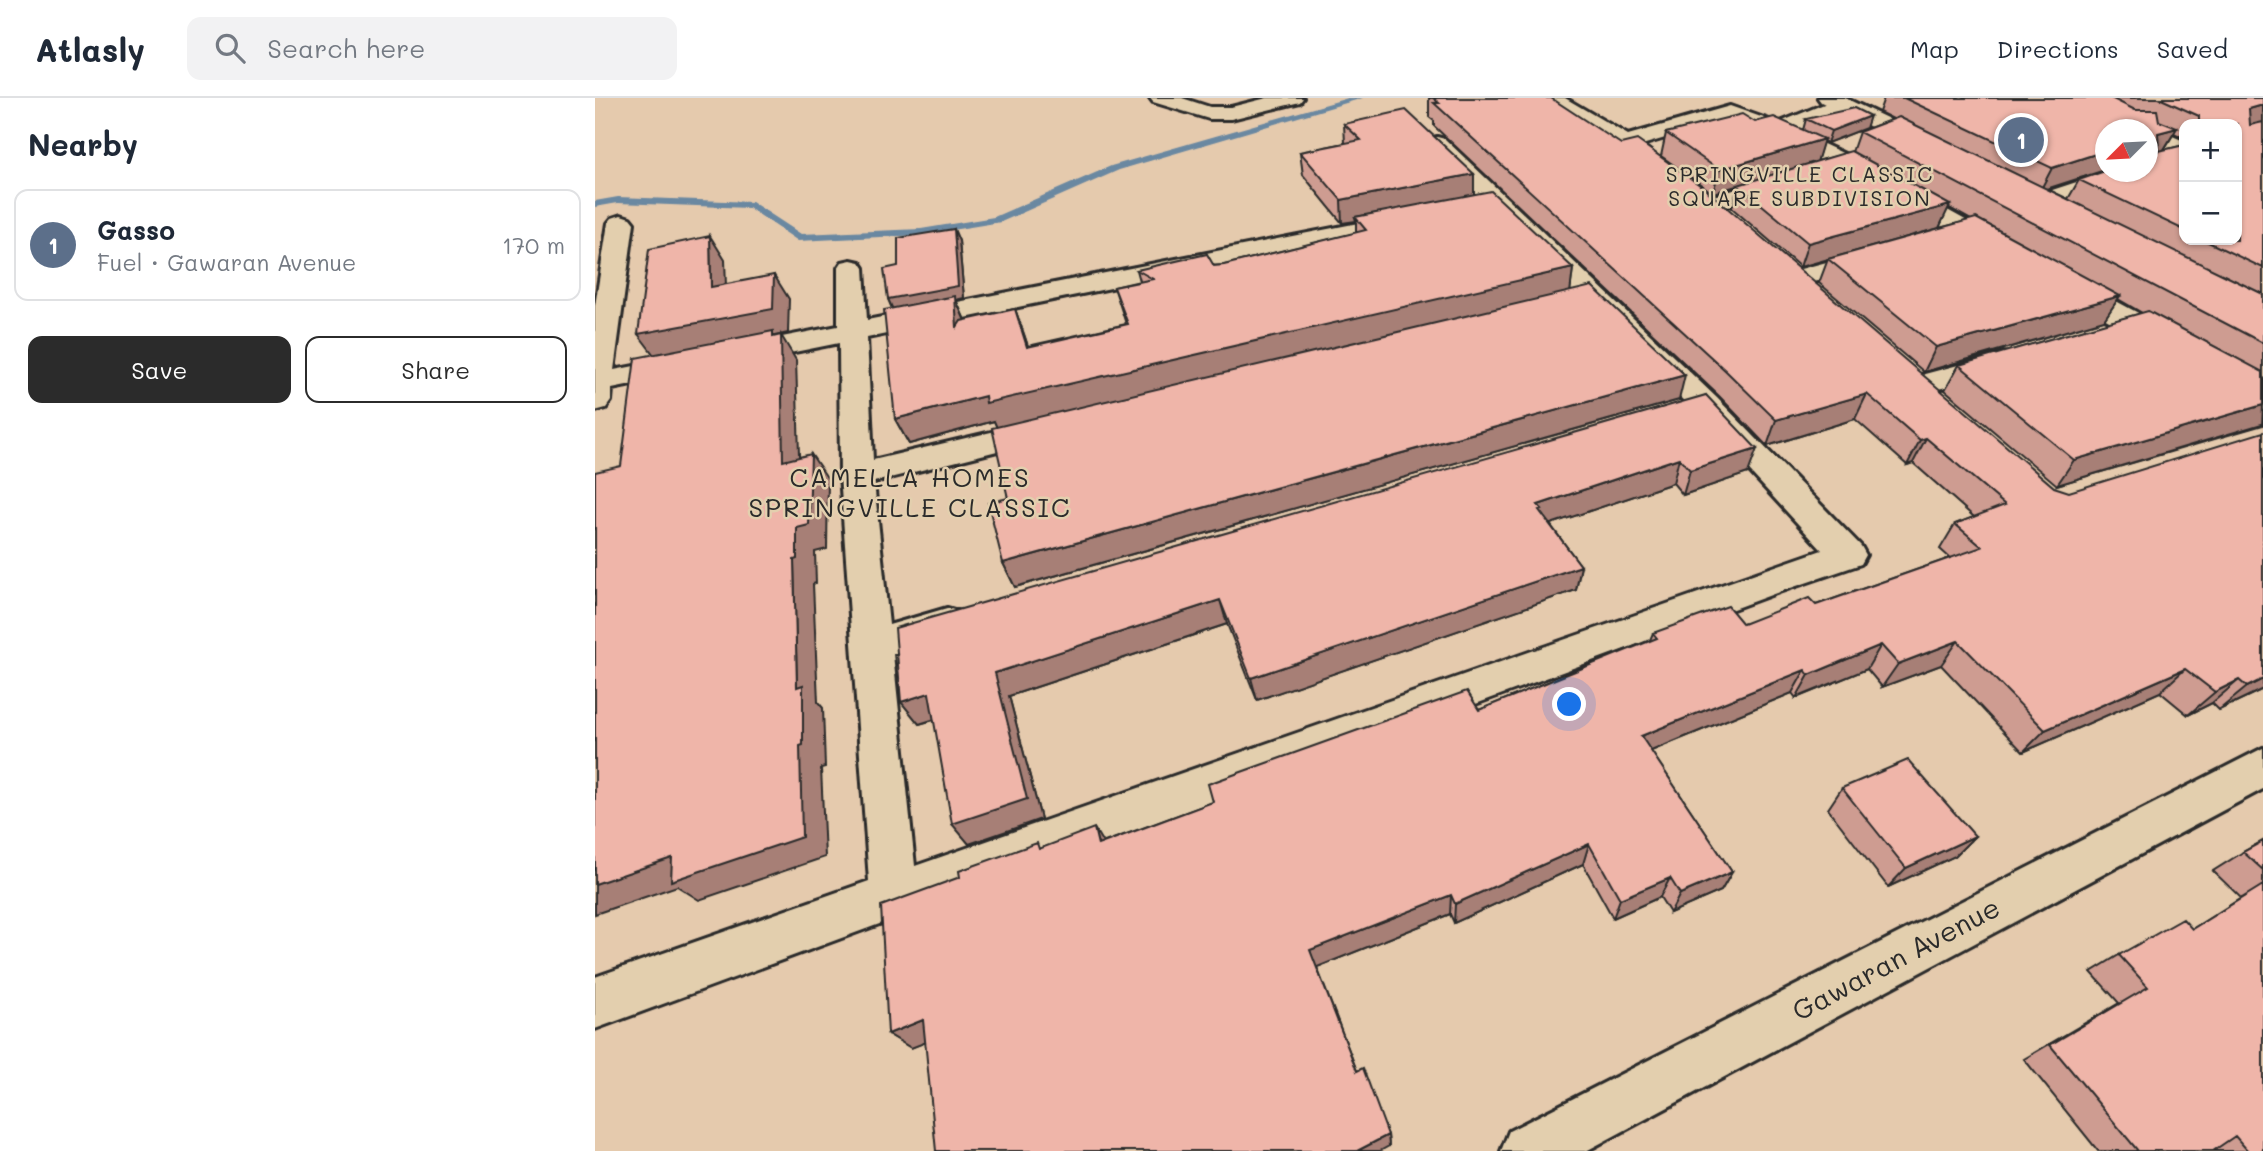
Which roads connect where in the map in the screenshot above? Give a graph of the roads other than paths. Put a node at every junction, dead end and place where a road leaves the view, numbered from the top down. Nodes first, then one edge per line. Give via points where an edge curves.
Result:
1 (1160, 98) edge
2 (1293, 98) edge
3 (1550, 98) edge
4 (1835, 101) edge
5 (1891, 129) junction
6 (1422, 130) edge
7 (1778, 131) junction
8 (2158, 138) edge
9 (1625, 143) junction
10 (1849, 149) junction
11 (2179, 149) edge
12 (2179, 154) edge
13 (1953, 159) edge
14 (2160, 161) edge
15 (2099, 182) edge
16 (2015, 190) edge
17 (2040, 202) junction
18 (1709, 205) junction
19 (1431, 216) edge
20 (2077, 220) edge
21 (621, 223) dead end
22 (1730, 224) edge
23 (1967, 231) junction
24 (1926, 243) edge
25 (1900, 250) edge
26 (1772, 262) edge
27 (851, 268) dead end
28 (1793, 280) junction
29 (1813, 298) edge
30 (2135, 323) junction
31 (852, 332) junction
32 (2097, 334) edge
33 (2032, 353) edge
34 (1917, 386) edge
35 (596, 392) edge
36 (2263, 393) edge
37 (1706, 405) junction
38 (1665, 416) edge
39 (1072, 423) edge
40 (857, 475) junction
41 (979, 614) edge
42 (872, 645) junction
43 (2263, 767) edge
44 (894, 896) junction
45 (595, 1003) edge
46 (1529, 1151) edge

1 - 2 street via 1209,113 1231,113
3 - 9 street
4 - 5 street
4 - 7 street
5 - 10 street
5 - 13 street
6 - 37 street via 1485,205 1582,300
7 - 9 street via 1730,113
7 - 10 street
8 - 11 street
9 - 18 street
10 - 18 street
10 - 23 street
12 - 14 street
15 - 17 street
16 - 17 street
17 - 20 street
18 - 22 street
19 - 31 street
21 - 35 street
23 - 24 street
23 - 30 street
25 - 28 street
26 - 28 street
27 - 31 street
28 - 29 street
30 - 32 street
30 - 36 street
31 - 35 street
31 - 40 street
33 - 34 street
37 - 38 street
37 - 44 street via 1848,555
39 - 40 street
40 - 42 street
41 - 42 street
42 - 44 street
43 - 46 street, Gawaran Avenue
44 - 45 street

